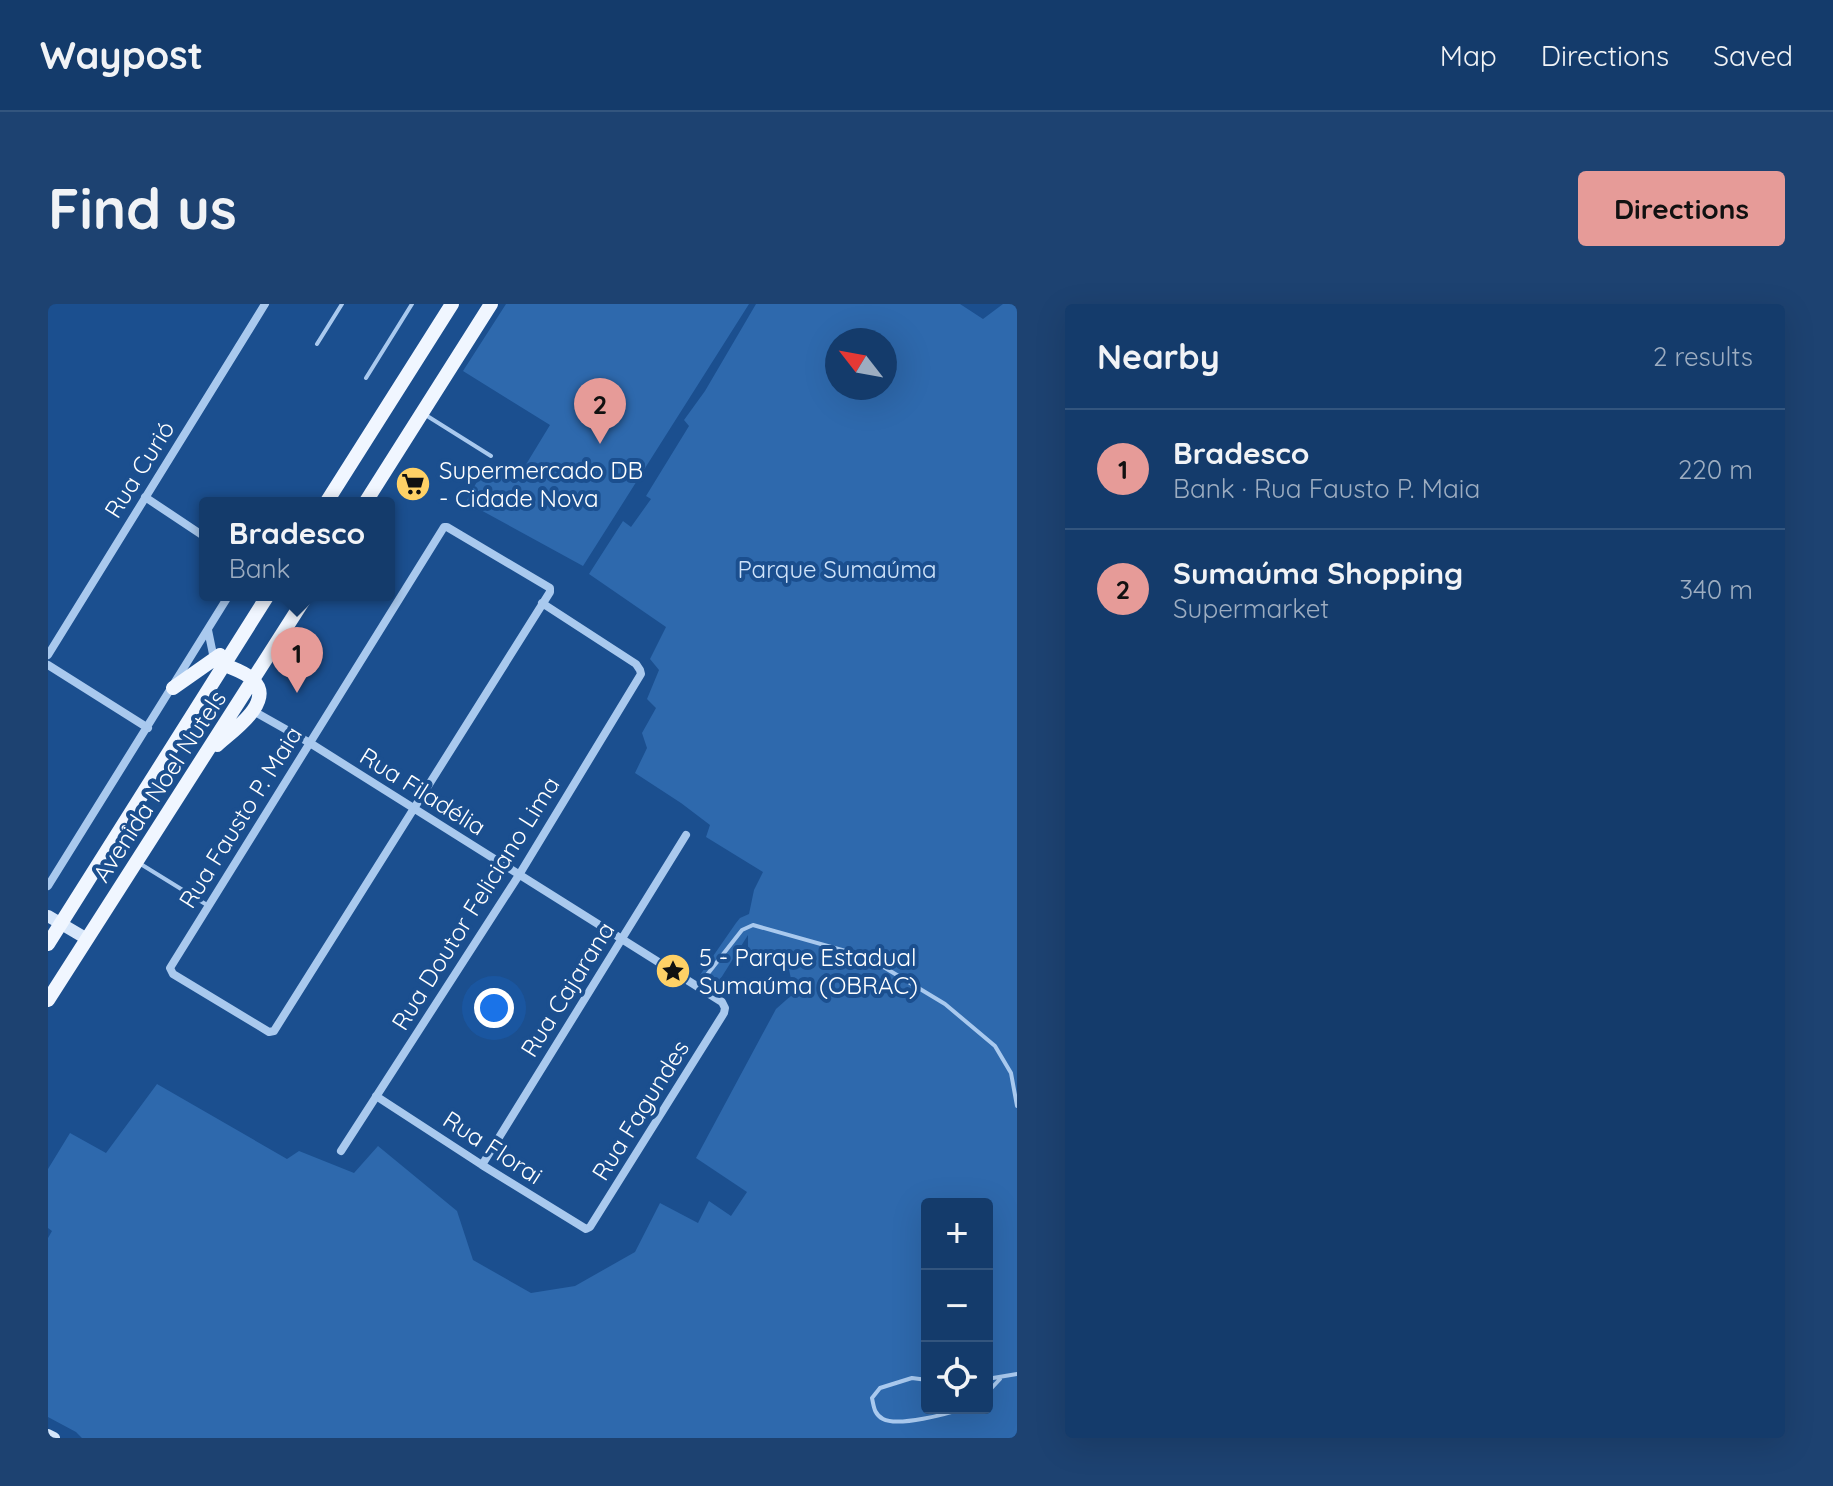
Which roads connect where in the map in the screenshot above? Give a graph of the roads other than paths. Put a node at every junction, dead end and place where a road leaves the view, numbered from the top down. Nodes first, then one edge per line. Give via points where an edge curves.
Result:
1 (265, 304) edge
2 (342, 304) edge
3 (412, 304) edge
4 (452, 304) edge
5 (491, 304) edge
6 (317, 344) dead end
7 (366, 378) dead end
8 (422, 413) junction
9 (491, 456) dead end
10 (145, 497) junction
11 (330, 497) edge
12 (369, 497) edge
13 (199, 533) edge
14 (225, 601) edge
15 (264, 601) edge
16 (303, 601) edge
17 (542, 603) junction
18 (208, 630) junction
19 (48, 655) edge
20 (218, 662) junction
21 (48, 665) edge
22 (253, 679) junction
23 (173, 688) junction
24 (255, 712) junction
25 (148, 728) junction
26 (310, 743) junction
27 (204, 756) junction
28 (413, 809) junction
29 (686, 835) dead end
30 (137, 862) junction
31 (519, 875) junction
32 (48, 886) edge
33 (209, 906) junction
34 (54, 919) edge
35 (87, 939) junction
36 (622, 939) junction
37 (48, 944) edge
38 (697, 987) junction
39 (48, 1000) edge
40 (724, 1013) joint
41 (376, 1096) junction
42 (1017, 1106) edge
43 (341, 1151) dead end
44 (482, 1165) junction
45 (590, 1227) joint
46 (1017, 1374) edge
47 (1002, 1377) junction
48 (993, 1378) edge
49 (921, 1379) edge
50 (993, 1387) edge
51 (938, 1414) edge
52 (48, 1435) edge
53 (54, 1438) edge

1 - 10 street, Rua Curió
2 - 6 lane
3 - 7 lane
4 - 11 main road
5 - 8 main road
8 - 9 lane
8 - 12 main road
10 - 13 street
10 - 19 street, Rua Curió
14 - 18 street
15 - 20 main road, Avenida Noel Nutels
16 - 22 main road, Avenida Noel Nutels
17 - 26 street, Rua Fausto P. Maia via 550,588 444,527
17 - 28 street
17 - 31 street, Rua Doutor Feliciano Lima via 636,664 641,674
18 - 20 street
18 - 23 street
20 - 22 main road
20 - 23 main road
20 - 34 main road, Avenida Noel Nutels
21 - 25 street
22 - 24 main road via 259,693
22 - 27 main road, Avenida Noel Nutels
23 - 25 street
24 - 26 street, Rua Filadélia
24 - 27 main road
25 - 32 street
26 - 28 street, Rua Filadélia
26 - 33 street, Rua Fausto P. Maia
27 - 30 main road, Avenida Noel Nutels
28 - 31 street, Rua Filadélia
28 - 33 street, Rua Fausto P. Maia via 274,1031 173,974 170,968
29 - 36 street, Rua Cajarana
30 - 33 lane
30 - 35 main road, Avenida Noel Nutels
31 - 36 street, Rua Filadélia
31 - 41 street, Rua Doutor Feliciano Lima
34 - 35 street
34 - 37 main road, Avenida Noel Nutels
35 - 39 main road, Avenida Noel Nutels
36 - 38 street, Rua Filadélia
36 - 44 street, Rua Cajarana
38 - 40 street, Rua Filadélia via 722,1002
38 - 42 lane via 742,930 753,925 867,957 945,1004 995,1046 1011,1073
40 - 45 street, Rua Fagundes
41 - 43 street, Rua Doutor Feliciano Lima
41 - 44 street, Rua Florai
44 - 45 street, Rua Florai
46 - 47 lane
47 - 48 lane
47 - 50 lane
49 - 51 lane via 880,1388 872,1398 875,1412 885,1421
52 - 53 street

